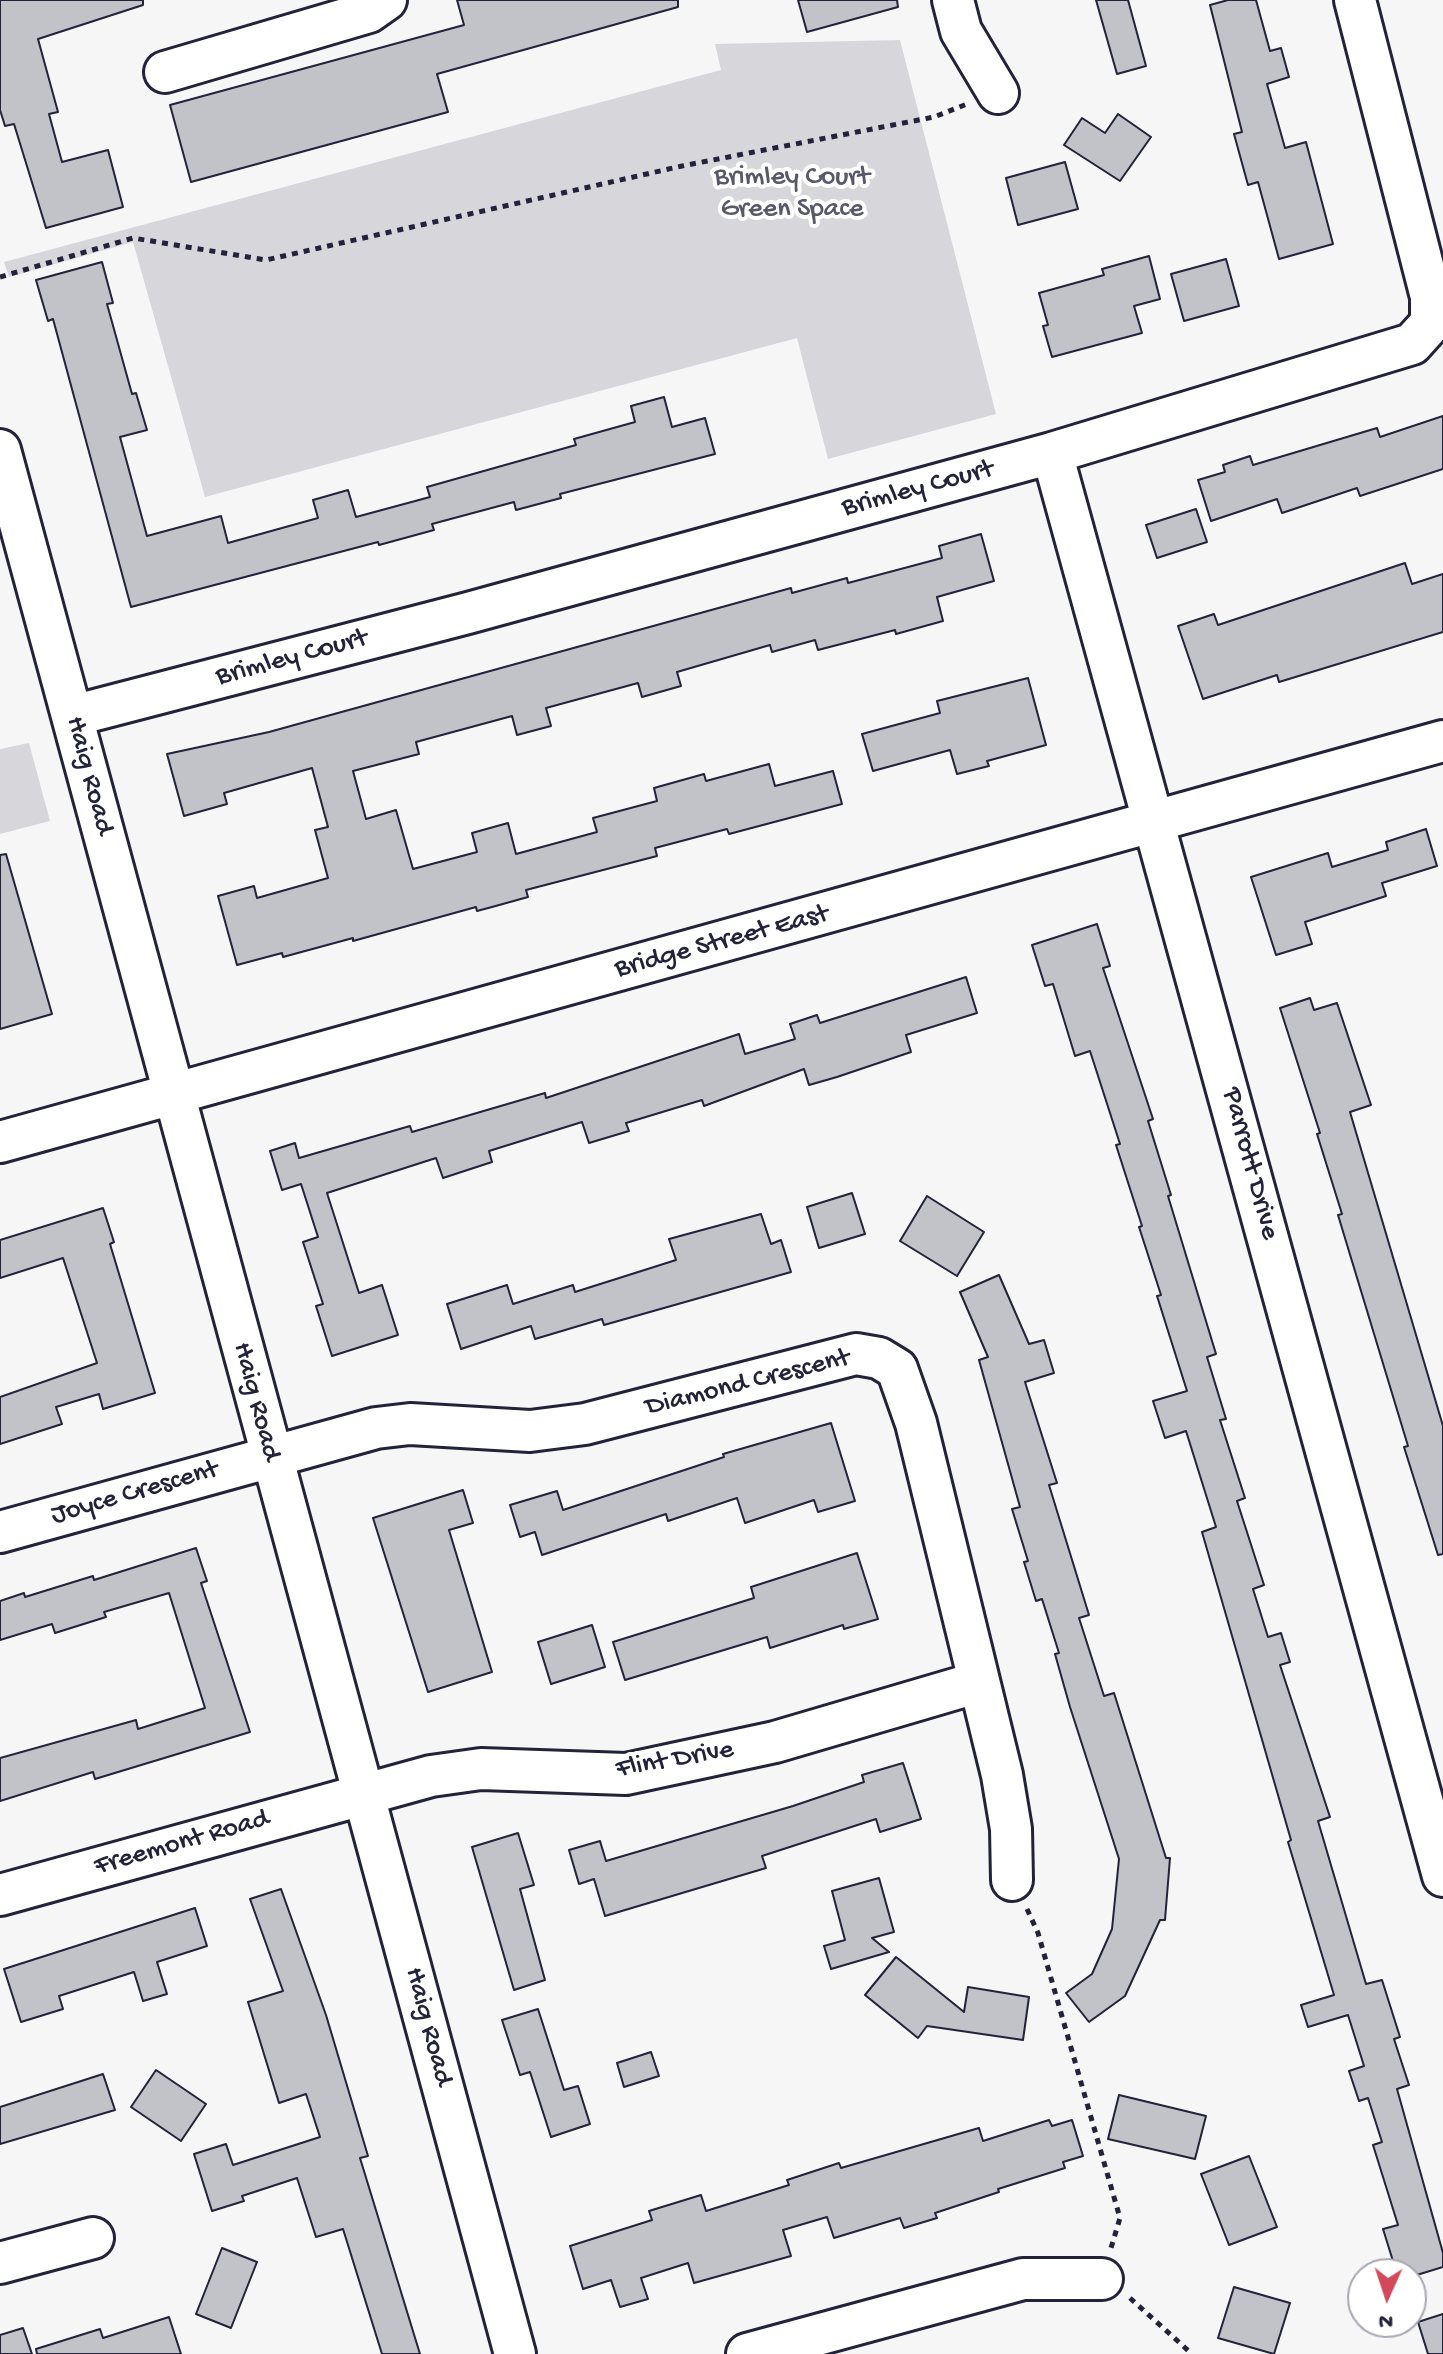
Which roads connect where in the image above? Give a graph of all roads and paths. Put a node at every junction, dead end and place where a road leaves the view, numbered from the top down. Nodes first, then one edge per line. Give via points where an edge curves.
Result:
1 (386, 0) edge
2 (953, 0) edge
3 (1355, 0) edge
4 (165, 72) dead end
5 (998, 93) joint
6 (0, 277) edge
7 (0, 450) edge
8 (1052, 453) junction
9 (6, 495) edge
10 (72, 716) junction
11 (1443, 741) edge
12 (1156, 823) junction
13 (173, 1096) junction
14 (0, 1142) edge
15 (269, 1455) junction
16 (0, 1532) edge
17 (979, 1682) junction
18 (365, 1793) junction
19 (1443, 1876) edge
20 (1012, 1880) joint
21 (0, 1895) edge
22 (93, 2238) dead end
23 (0, 2263) edge
24 (1102, 2279) junction
25 (515, 2354) edge
26 (747, 2354) edge
27 (1192, 2354) edge

1 - 4 street via 369,12
2 - 5 street via 961,31
3 - 8 street, Brimley Court via 1431,297 1431,323 1412,344
5 - 6 path via 934,117 682,166 266,260 133,238
7 - 9 street, Haig Road
8 - 10 street, Brimley Court
8 - 12 street, Parrott Drive
9 - 10 street, Haig Road
10 - 13 street, Haig Road
11 - 12 street, Bridge Street East
12 - 13 street, Bridge Street East
12 - 19 street, Parrott Drive
13 - 14 street, Bridge Street East
13 - 15 street, Haig Road
15 - 16 street, Joyce Crescent
15 - 17 street, Diamond Crescent via 410,1424 530,1431 585,1424 856,1354 879,1358 897,1369 916,1423
15 - 18 street, Haig Road
17 - 18 street, Flint Drive via 775,1742 626,1774 481,1769
17 - 20 street, Diamond Crescent via 1002,1775
18 - 21 street, Freemont Road
18 - 25 street, Haig Road
20 - 24 path via 1038,1933 1120,2218
22 - 23 street
24 - 26 street via 1023,2279
24 - 27 path via 1134,2300

